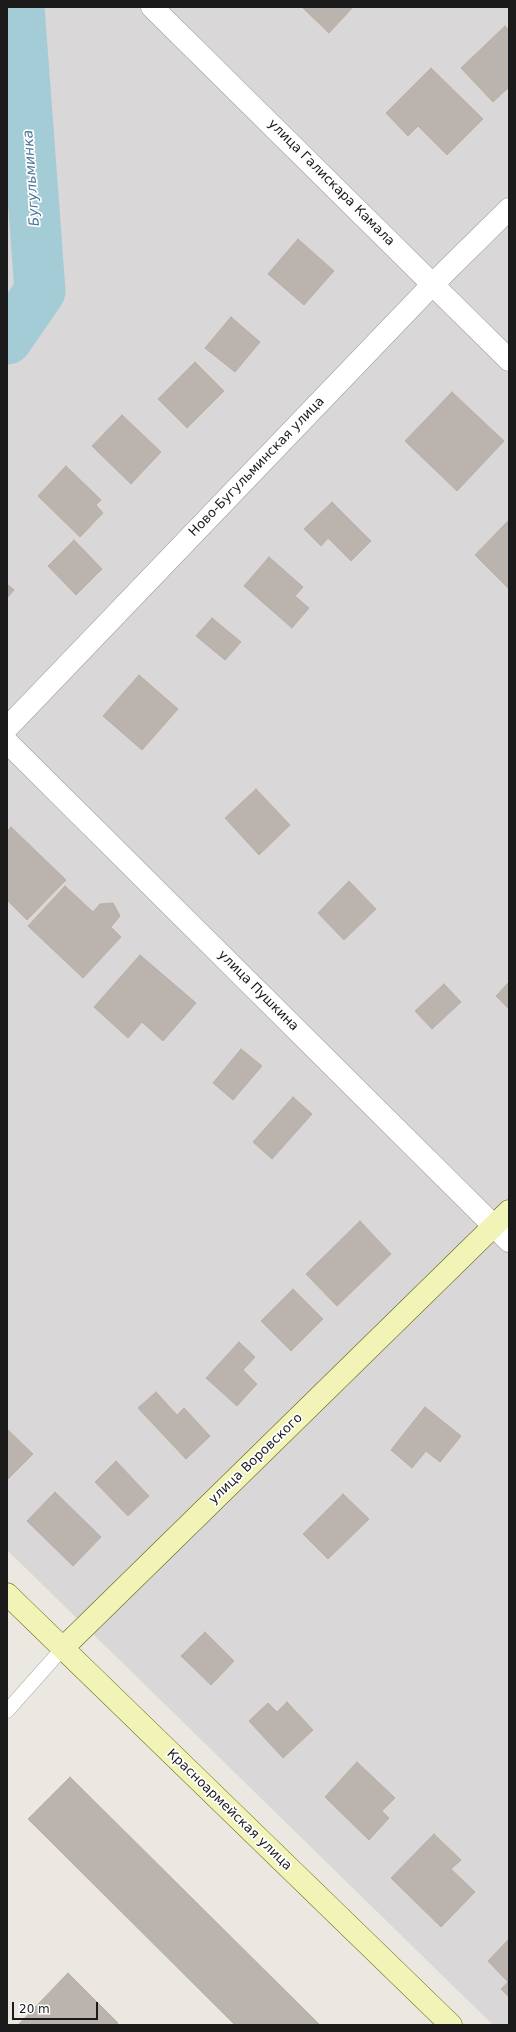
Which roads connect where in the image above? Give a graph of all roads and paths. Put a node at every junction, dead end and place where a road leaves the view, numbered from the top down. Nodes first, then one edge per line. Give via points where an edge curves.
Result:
1 (152, 7) edge
2 (509, 209) edge
3 (433, 284) junction
4 (509, 360) edge
5 (7, 728) edge
6 (7, 742) edge
7 (509, 1211) edge
8 (494, 1226) junction
9 (509, 1241) edge
10 (7, 1594) edge
11 (63, 1648) junction
12 (7, 1712) edge
13 (451, 2025) edge

1 - 3 street, улица Галискара Камала
2 - 3 street, Ново-Бугульминская улица
3 - 4 street, улица Галискара Камала
3 - 5 street, Ново-Бугульминская улица
6 - 8 street, улица Пушкина
7 - 8 street, улица Воровского
8 - 9 street, улица Пушкина
8 - 11 street, улица Воровского
10 - 11 street, Красноармейская улица
11 - 12 lane, улица Воровского
11 - 13 street, Красноармейская улица

